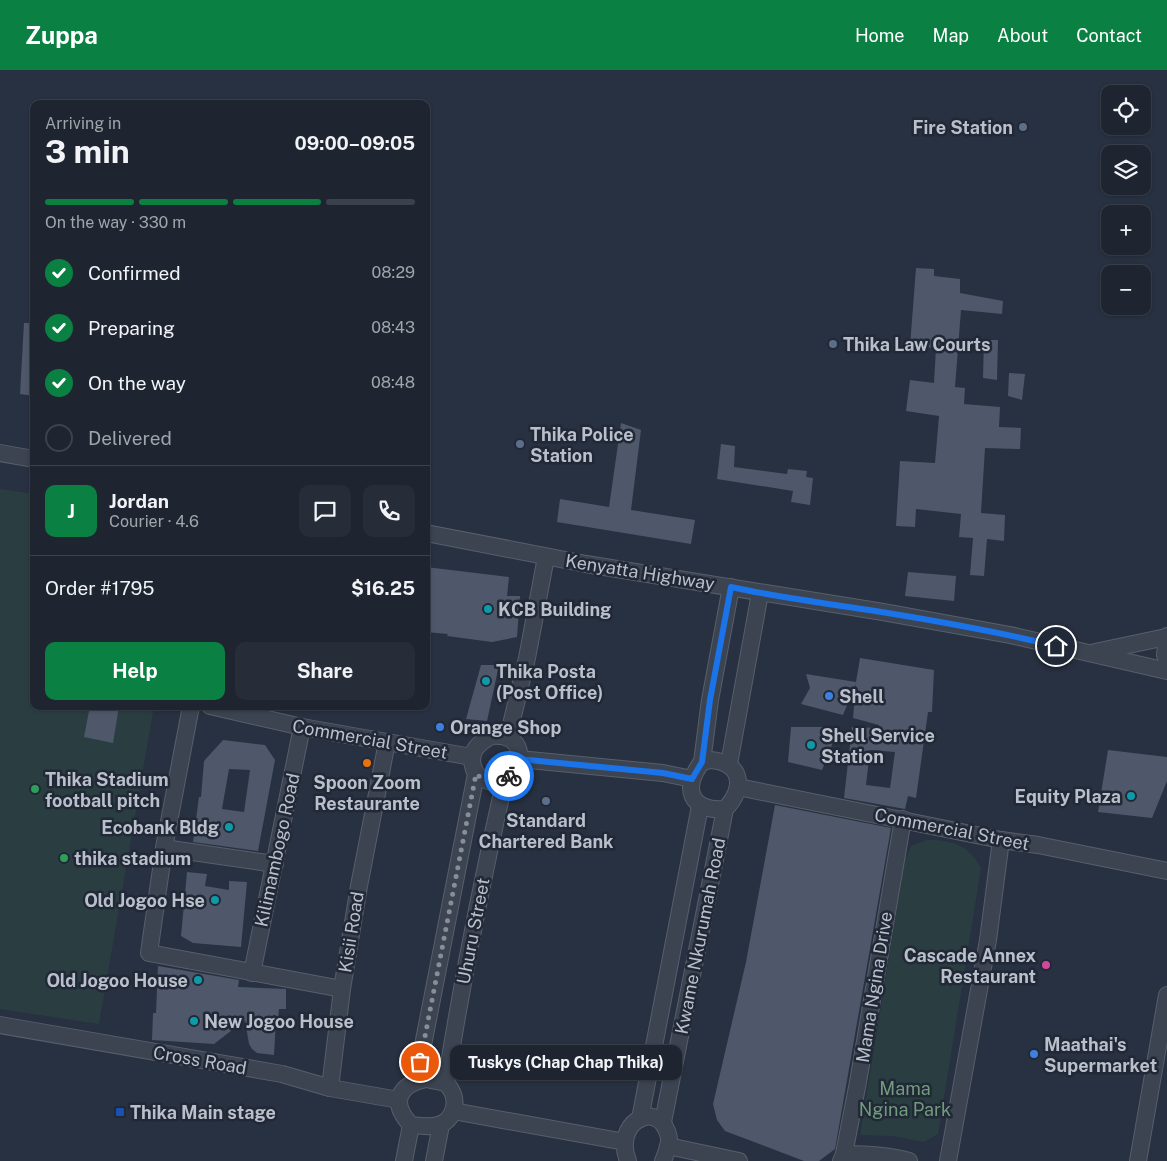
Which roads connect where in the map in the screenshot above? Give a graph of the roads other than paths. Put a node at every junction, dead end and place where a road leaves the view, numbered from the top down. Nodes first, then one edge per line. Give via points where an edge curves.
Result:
1 (0, 453) edge
2 (30, 458) edge
3 (430, 534) edge
4 (546, 557) junction
5 (731, 587) junction
6 (760, 593) junction
7 (1167, 636) edge
8 (1090, 653) junction
9 (1167, 661) edge
10 (1167, 671) edge
11 (190, 710) edge
12 (228, 710) edge
13 (302, 727) junction
14 (508, 737) junction
15 (387, 742) junction
16 (472, 757) junction
17 (518, 759) junction
18 (702, 762) junction
19 (729, 764) junction
20 (476, 774) junction
21 (505, 779) junction
22 (692, 779) junction
23 (738, 787) junction
24 (700, 806) junction
25 (726, 809) junction
26 (903, 819) junction
27 (1001, 840) junction
28 (164, 848) junction
29 (275, 864) junction
30 (1167, 871) edge
31 (252, 973) junction
32 (342, 989) junction
33 (1167, 995) edge
34 (0, 1025) edge
35 (416, 1081) junction
36 (446, 1083) junction
37 (330, 1088) junction
38 (399, 1100) junction
39 (453, 1111) junction
40 (640, 1119) junction
41 (662, 1122) junction
42 (411, 1125) junction
43 (441, 1125) junction
44 (625, 1142) junction
45 (666, 1154) edge
46 (842, 1157) edge
47 (404, 1161) edge
48 (434, 1161) edge
49 (628, 1161) edge
50 (739, 1161) edge
51 (909, 1161) edge
52 (948, 1161) edge
53 (1138, 1161) edge

1 - 2 street
3 - 4 street, Kenyatta Highway
4 - 5 street, Kenyatta Highway
4 - 14 street
5 - 6 street, Kenyatta Highway
5 - 18 street
6 - 8 street, Kenyatta Highway via 1010,635
6 - 19 street
7 - 8 street, Kenyatta Highway
7 - 9 street
8 - 10 street, Kenyatta Highway
11 - 28 street
12 - 13 street, Commercial Street
13 - 15 street, Commercial Street
13 - 29 street, Kilimambogo Road
14 - 16 street via 491,736 477,746
14 - 17 street via 518,747
15 - 16 street, Commercial Street
15 - 32 street, Kisii Road via 358,886
16 - 20 street
17 - 21 street via 515,770
17 - 22 street via 663,773
18 - 19 street
18 - 22 street
19 - 23 street via 737,773
20 - 21 street via 488,781
20 - 35 street, Uhuru Street
21 - 36 street, Uhuru Street via 456,1017
22 - 24 street via 694,800
23 - 25 street
23 - 26 street, Commercial Street
24 - 25 street
24 - 40 street, Kwame Nkurumah Road
25 - 41 street, Kwame Nkurumah Road
26 - 27 street, Commercial Street
26 - 46 street, Mama Ngina Drive
27 - 30 street, Commercial Street
27 - 52 street via 988,940
28 - 29 street
28 - 31 street, Kisii Road via 149,953
29 - 31 street, Kilimambogo Road
31 - 32 street, Kisii Road
32 - 37 street
33 - 53 street
34 - 37 street, Cross Road via 282,1074
35 - 36 street via 426,1079
35 - 38 street via 406,1086
36 - 39 street via 454,1095
37 - 38 street, Cross Road
38 - 42 street via 404,1117
39 - 43 street
39 - 44 street
40 - 41 street via 654,1117
40 - 44 street via 630,1125
41 - 45 street via 669,1139
42 - 43 street
42 - 47 street
43 - 48 street
44 - 49 street
45 - 50 street
46 - 51 street via 890,1156

